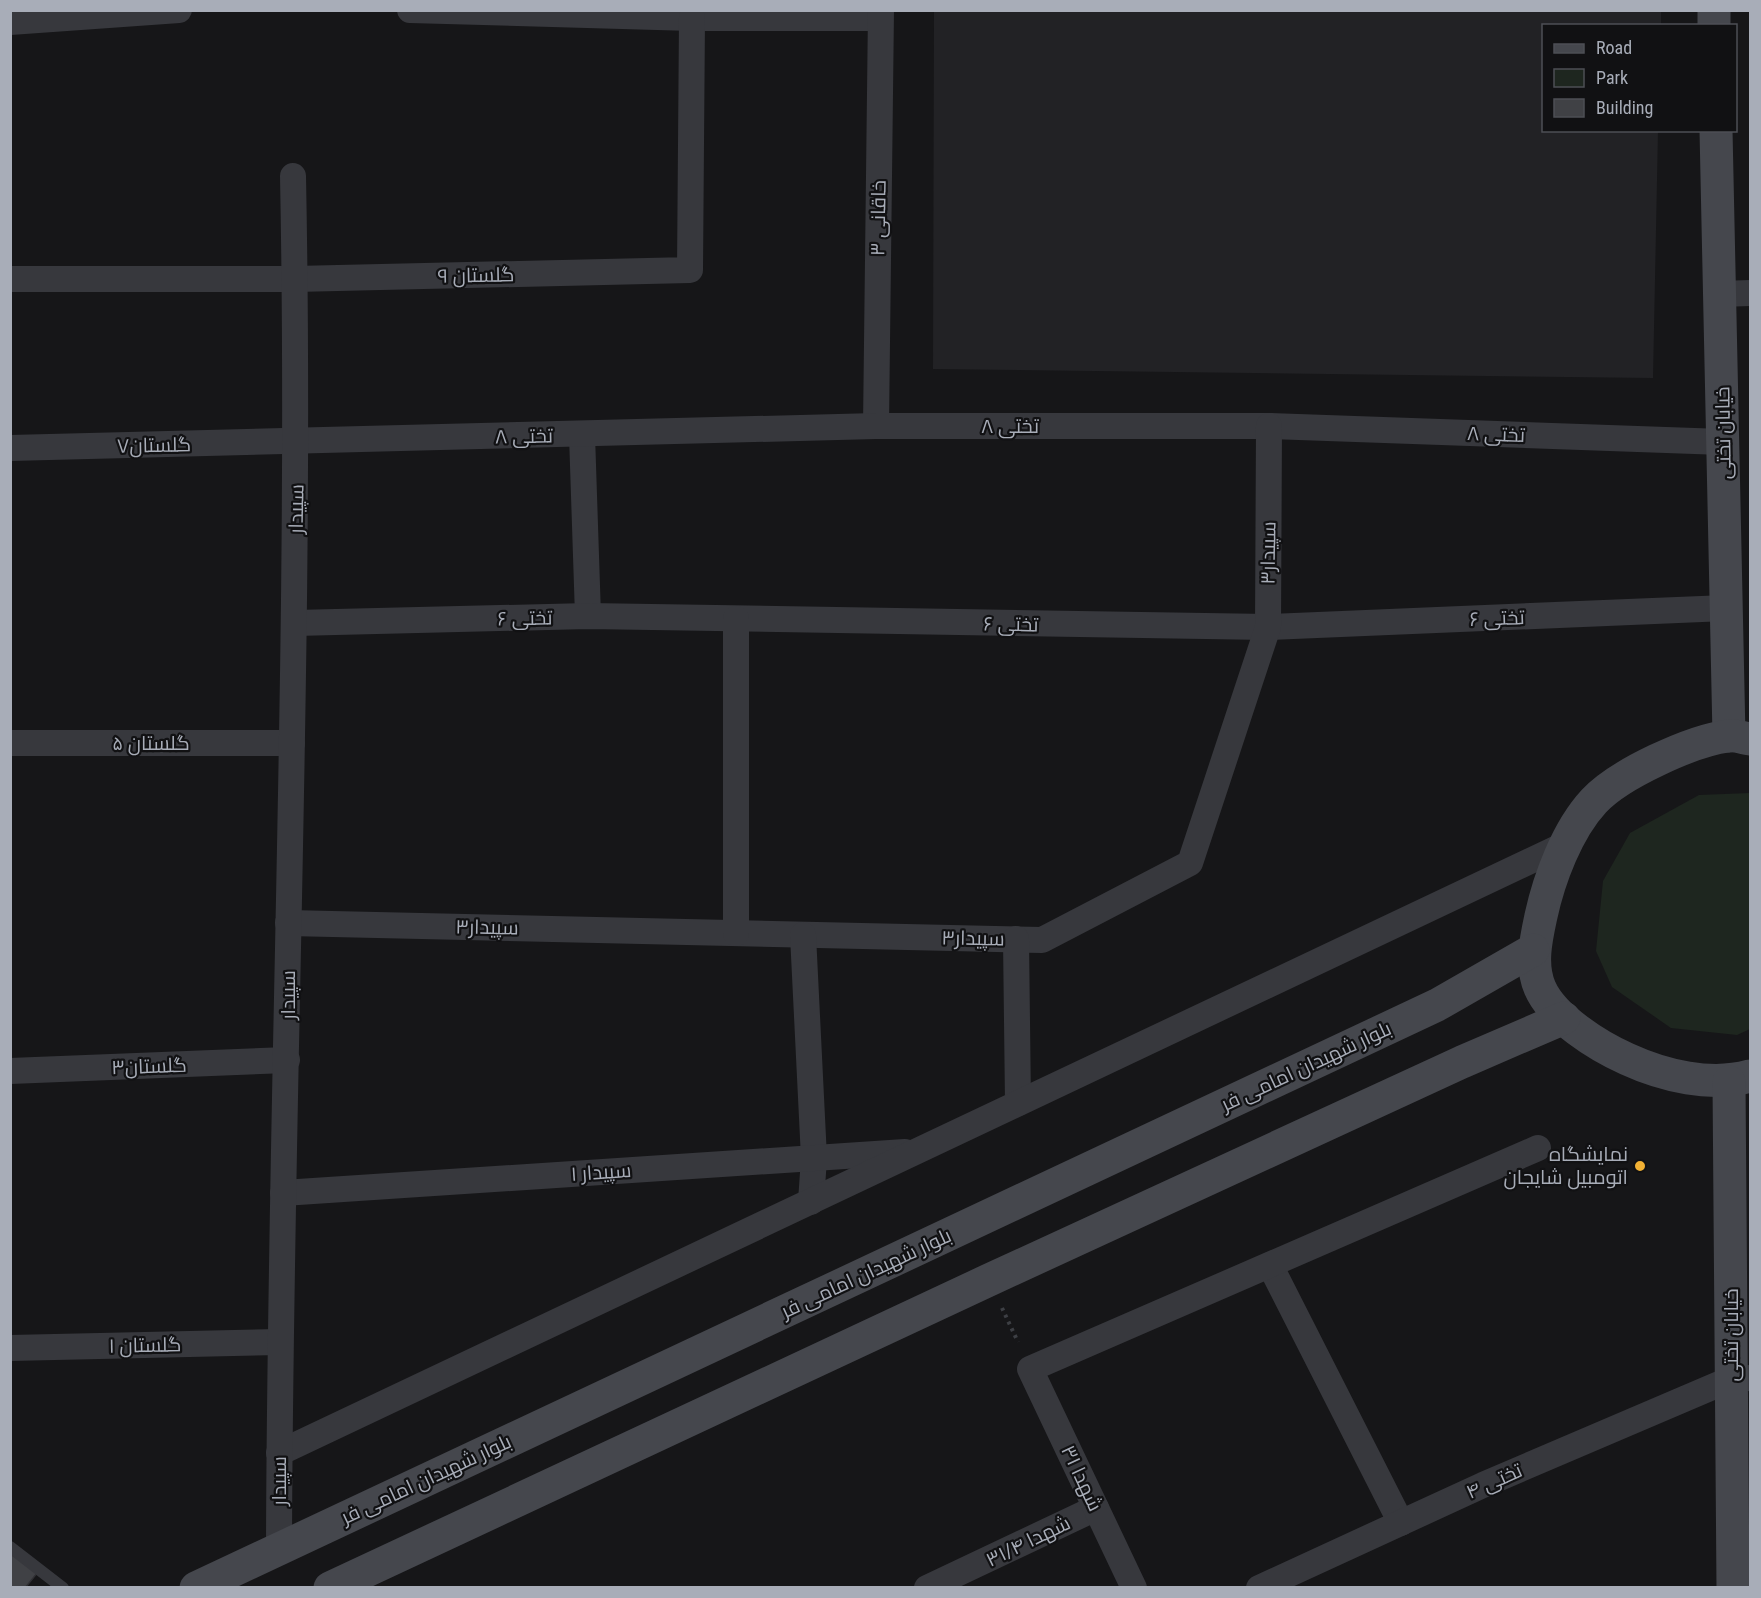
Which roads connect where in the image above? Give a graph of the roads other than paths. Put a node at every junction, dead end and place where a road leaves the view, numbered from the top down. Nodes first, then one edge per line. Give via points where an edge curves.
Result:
1 (179, 10) edge
2 (410, 10) edge
3 (880, 14) edge
4 (692, 18) junction
5 (10, 22) edge
6 (1716, 132) edge
7 (293, 176) dead end
8 (10, 279) edge
9 (295, 279) junction
10 (1735, 294) edge
11 (876, 426) junction
12 (1269, 426) junction
13 (582, 435) junction
14 (297, 442) junction
15 (1723, 442) junction
16 (10, 448) edge
17 (1726, 608) junction
18 (588, 616) junction
19 (736, 619) junction
20 (295, 624) junction
21 (1268, 627) junction
22 (1740, 737) edge
23 (10, 743) edge
24 (292, 743) junction
25 (1566, 844) junction
26 (288, 922) junction
27 (736, 933) junction
28 (803, 935) junction
29 (1016, 939) junction
30 (1533, 950) junction
31 (1564, 1018) junction
32 (287, 1060) junction
33 (10, 1071) edge
34 (1740, 1079) edge
35 (1018, 1103) junction
36 (1538, 1148) dead end
37 (918, 1151) junction
38 (814, 1158) junction
39 (283, 1193) junction
40 (810, 1202) junction
41 (1270, 1265) junction
42 (280, 1342) junction
43 (10, 1348) edge
44 (1741, 1378) edge
45 (279, 1453) junction
46 (1096, 1509) junction
47 (1401, 1523) junction
48 (10, 1547) edge
49 (279, 1549) junction
50 (1739, 1586) edge
51 (63, 1587) edge
52 (196, 1587) edge
53 (330, 1587) edge
54 (927, 1587) edge
55 (1134, 1587) edge
56 (1259, 1587) edge

1 - 5 street
2 - 4 street
3 - 4 street
3 - 11 street, خاقانی ۳
4 - 9 street, گلستان ۹ via 690,270
6 - 10 street, خیابان تختی
7 - 9 street, سپیدار
8 - 9 street, گلستان ۹
9 - 14 street, سپیدار
10 - 15 street, خیابان تختی
11 - 12 street, تختی ۸
11 - 13 street, تختی ۸
12 - 15 street, تختی ۸
12 - 21 street, سپیدار۳
13 - 14 street, تختی ۸
13 - 18 street
14 - 16 street, گلستان۷
14 - 20 street, سپیدار
15 - 17 street, خیابان تختی
17 - 21 street, تختی ۶
17 - 22 street, خیابان تختی
18 - 19 street, تختی ۶
18 - 20 street, تختی ۶
19 - 21 street, تختی ۶
19 - 27 street
20 - 24 street, سپیدار
21 - 29 street, سپیدار۳ via 1190,863 1042,940
22 - 25 street via 1680,750 1628,774 1594,801
23 - 24 street, گلستان ۵
24 - 26 street, سپیدار
25 - 30 street via 1545,894
25 - 35 street
26 - 27 street, سپیدار۳
26 - 32 street, سپیدار
27 - 28 street, سپیدار۳
28 - 29 street, سپیدار۳
28 - 38 street
29 - 35 street
30 - 31 street via 1540,988
30 - 49 street, بلوار شهیدان امامی فر via 1437,1005
31 - 34 street via 1600,1047 1637,1064 1671,1075
31 - 53 street via 988,1280
32 - 33 street, گلستان۳
32 - 39 street, سپیدار
34 - 44 street, خیابان تختی
35 - 37 street
36 - 41 street
37 - 38 street, سپیدار ۱
37 - 40 street
38 - 39 street, سپیدار ۱
38 - 40 street
39 - 42 street, سپیدار
40 - 45 street
41 - 46 street, شهدا ۳۱ via 1030,1369
41 - 47 street
42 - 43 street, گلستان ۱
42 - 45 street, سپیدار
44 - 47 street, تختی ۴
44 - 50 street, خیابان تختی
45 - 49 street, سپیدار
46 - 54 street, شهدا ۳۱/۴
46 - 55 street, شهدا ۳۱
47 - 56 street, تختی ۴
48 - 51 lane
49 - 52 street, بلوار شهیدان امامی فر

